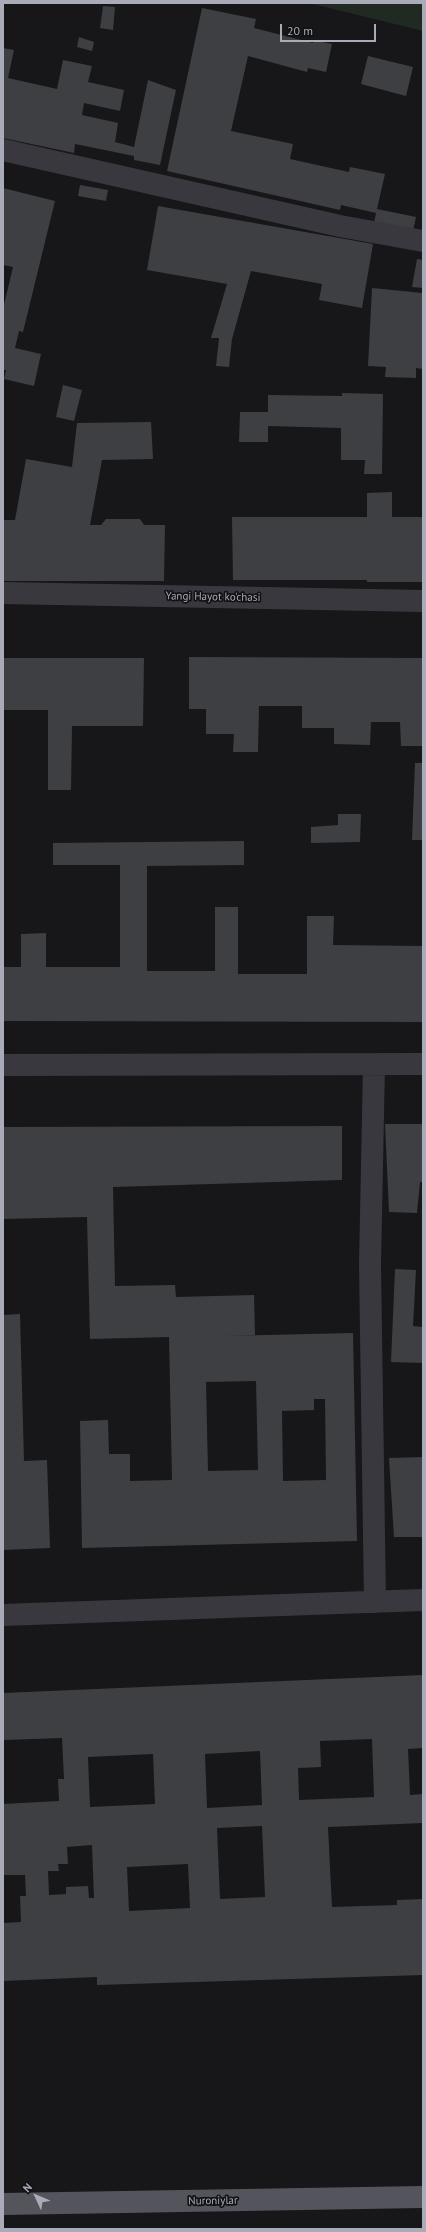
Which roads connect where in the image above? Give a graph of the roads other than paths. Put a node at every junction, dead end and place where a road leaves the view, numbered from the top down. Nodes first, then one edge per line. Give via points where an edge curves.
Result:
1 (3, 150) edge
2 (423, 241) edge
3 (3, 593) edge
4 (423, 601) edge
5 (423, 1064) edge
6 (3, 1065) edge
7 (374, 1065) junction
8 (423, 1600) edge
9 (375, 1602) junction
10 (3, 1615) edge
11 (423, 2197) edge
12 (3, 2204) edge

1 - 2 street via 340,226
3 - 4 street, Yangi Hayot ko'chasi
5 - 7 street
6 - 7 street
7 - 9 street via 370,1265
8 - 9 street
9 - 10 street
11 - 12 main road, Nuroniylar

